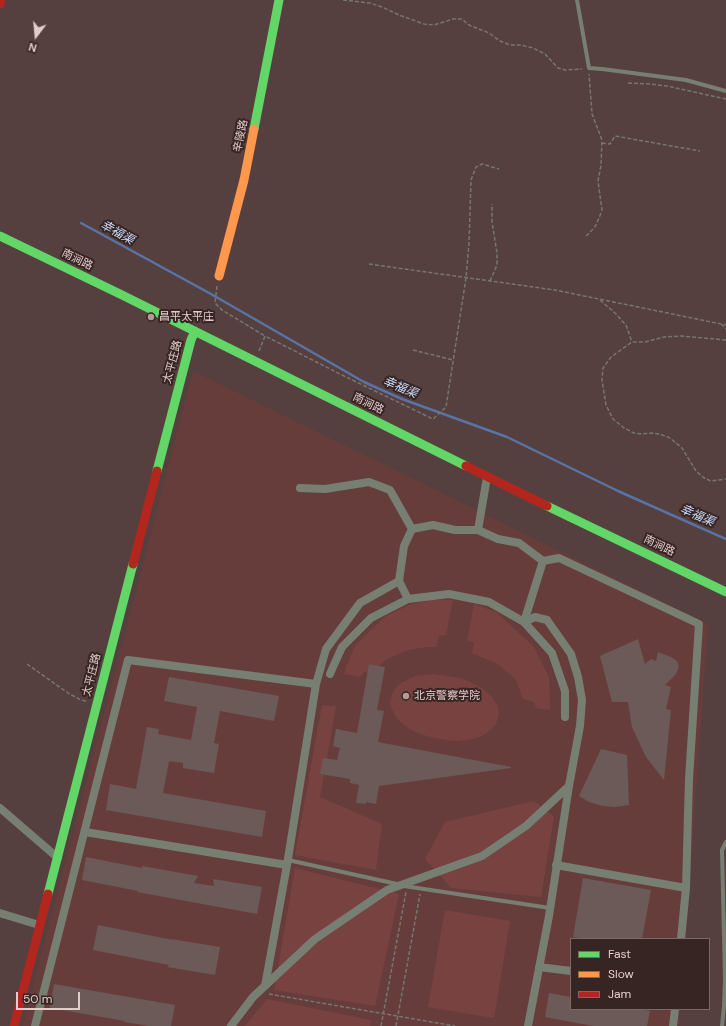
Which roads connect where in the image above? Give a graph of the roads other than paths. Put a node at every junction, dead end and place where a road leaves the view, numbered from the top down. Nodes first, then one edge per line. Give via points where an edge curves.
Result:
1 (1, 0) edge
2 (280, 0) edge
3 (577, 0) edge
4 (0, 4) edge
5 (726, 91) edge
6 (0, 236) edge
7 (219, 276) dead end
8 (194, 331) junction
9 (487, 477) junction
10 (300, 488) dead end
11 (412, 529) junction
12 (478, 530) junction
13 (543, 561) junction
14 (399, 581) junction
15 (726, 592) edge
16 (408, 599) junction
17 (524, 622) junction
18 (330, 674) dead end
19 (316, 684) junction
20 (565, 717) dead end
21 (569, 786) junction
22 (0, 808) edge
23 (85, 832) junction
24 (726, 842) edge
25 (58, 858) junction
26 (287, 862) junction
27 (556, 865) junction
28 (404, 886) junction
29 (686, 888) junction
30 (550, 908) junction
31 (0, 913) edge
32 (39, 925) junction
33 (681, 938) edge
34 (539, 968) junction
35 (570, 971) edge
36 (262, 989) junction
37 (675, 1010) edge
38 (14, 1026) edge
39 (35, 1026) edge
40 (231, 1026) edge
41 (528, 1026) edge
42 (673, 1026) edge
43 (722, 1026) edge

1 - 4 main road
2 - 7 main road, 辛陵路 via 244,180
3 - 5 lane via 589,68 686,80
6 - 8 main road, 南涧路
8 - 9 main road, 南涧路
8 - 25 main road, 太平庄路
9 - 12 street
9 - 15 main road, 南涧路
10 - 11 street via 325,489 369,482 390,490
11 - 12 street via 433,525 455,530
11 - 14 street via 404,546
12 - 13 street via 498,539 519,543
13 - 17 street
13 - 29 street via 559,558 699,624 689,779
14 - 16 street
14 - 19 street via 360,603 326,649
16 - 17 street via 448,594 482,600
16 - 18 street via 371,618 342,647
17 - 20 street via 552,653 565,690
17 - 21 street via 535,617 547,620 571,654 578,677 582,700 580,726
19 - 23 street via 128,660
19 - 26 street
21 - 27 street
21 - 28 street via 526,826 482,856
22 - 25 street
23 - 26 street
23 - 39 street
24 - 43 lane via 722,850 725,980
25 - 32 main road, 太平庄路
26 - 28 lane
26 - 36 street
27 - 29 street
27 - 30 street
28 - 30 lane
28 - 36 street via 387,890 315,939
29 - 33 street
30 - 34 street
31 - 32 street
32 - 38 main road, 太平庄路
34 - 35 street
34 - 41 street
36 - 40 street
37 - 42 street

